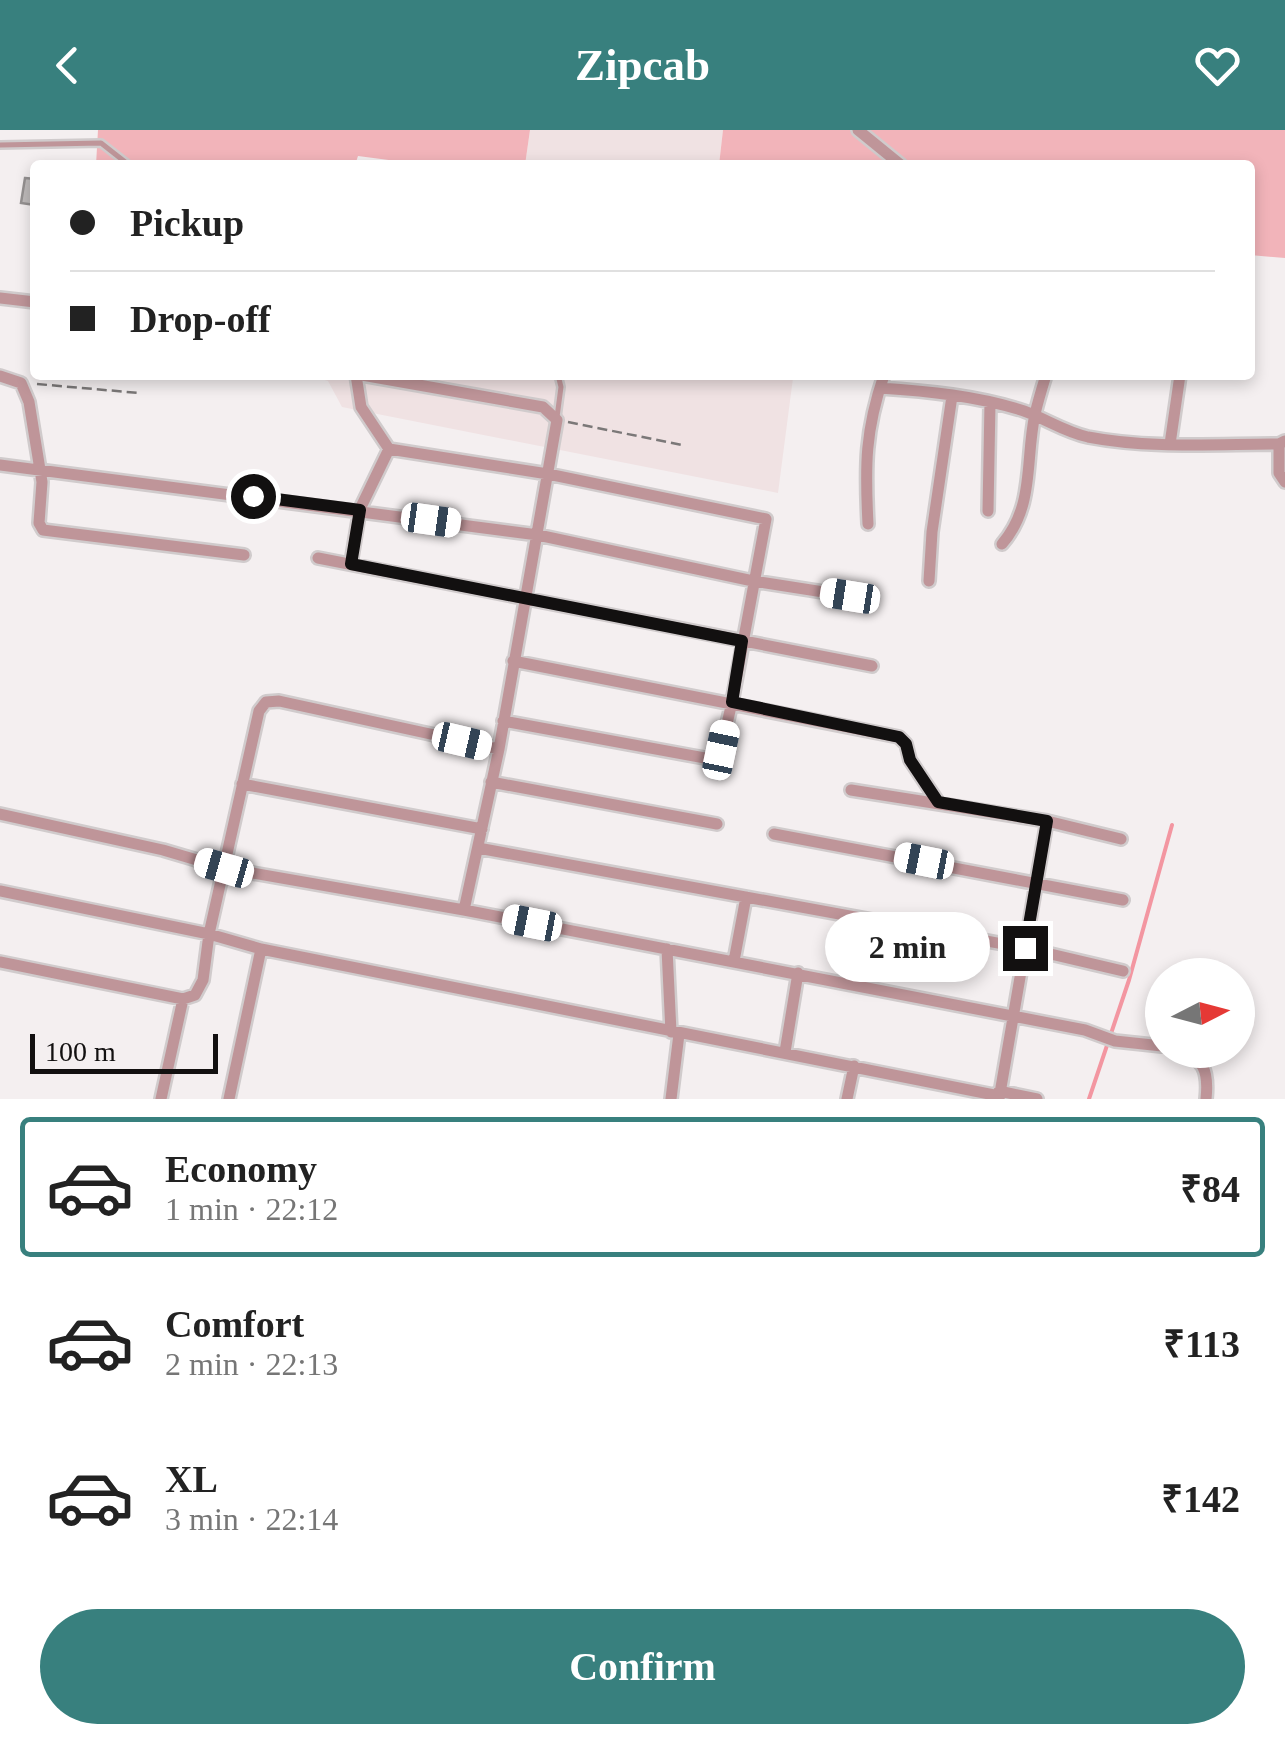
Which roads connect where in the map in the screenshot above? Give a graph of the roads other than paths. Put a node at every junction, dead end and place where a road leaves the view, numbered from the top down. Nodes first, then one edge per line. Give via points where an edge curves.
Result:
1 (858, 130) edge
2 (0, 145) edge
3 (123, 160) edge
4 (895, 160) edge
5 (0, 298) edge
6 (30, 301) edge
7 (0, 376) edge
8 (359, 380) edge
9 (388, 380) edge
10 (559, 380) edge
11 (882, 380) edge
12 (1045, 380) edge
13 (1179, 380) edge
14 (880, 388) junction
15 (952, 396) junction
16 (990, 404) junction
17 (1034, 416) junction
18 (557, 420) junction
19 (1282, 443) edge
20 (1170, 444) junction
21 (390, 449) junction
22 (0, 465) edge
23 (38, 470) junction
24 (548, 474) junction
25 (1285, 482) edge
26 (360, 510) junction
27 (988, 510) dead end
28 (868, 524) dead end
29 (538, 535) junction
30 (1002, 544) dead end
31 (244, 555) dead end
32 (318, 558) dead end
33 (351, 564) junction
34 (753, 581) junction
35 (930, 581) dead end
36 (850, 596) dead end
37 (526, 597) junction
38 (742, 641) junction
39 (513, 661) junction
40 (872, 666) dead end
41 (732, 702) junction
42 (502, 721) junction
43 (499, 750) junction
44 (491, 782) junction
45 (242, 784) junction
46 (851, 790) dead end
47 (938, 802) junction
48 (0, 814) edge
49 (1047, 821) junction
50 (717, 824) dead end
51 (482, 829) junction
52 (774, 834) dead end
53 (1121, 838) dead end
54 (478, 848) junction
55 (224, 868) junction
56 (1036, 882) junction
57 (0, 891) edge
58 (746, 897) junction
59 (1123, 900) dead end
60 (464, 910) junction
61 (209, 934) junction
62 (1025, 948) junction
63 (262, 949) junction
64 (668, 949) junction
65 (0, 962) edge
66 (734, 962) junction
67 (1123, 971) dead end
68 (798, 973) junction
69 (183, 999) junction
70 (1012, 1016) junction
71 (675, 1033) junction
72 (1145, 1044) edge
73 (785, 1052) junction
74 (854, 1066) junction
75 (1204, 1068) edge
76 (999, 1095) edge
77 (160, 1099) edge
78 (229, 1099) edge
79 (671, 1099) edge
80 (847, 1099) edge
81 (1037, 1099) edge
82 (1206, 1099) edge

1 - 4 street
2 - 3 lane via 101,143
5 - 6 street
7 - 23 street via 20,383 29,402
8 - 21 street via 361,407
9 - 18 street via 543,407
10 - 18 lane
11 - 14 street
12 - 17 street
13 - 20 street
14 - 15 street
14 - 28 street via 864,459
15 - 16 street
15 - 35 street
16 - 17 street
16 - 27 street
17 - 20 street via 1085,436
17 - 30 street via 1026,499
18 - 24 street
19 - 20 street
19 - 25 street
21 - 24 street
21 - 26 street
22 - 23 street
23 - 26 street
23 - 31 street via 39,523 50,533
24 - 29 street
24 - 34 street via 766,519
26 - 29 street
26 - 33 street
29 - 34 street
29 - 37 street
32 - 33 street
33 - 37 street
34 - 36 street
34 - 38 street
37 - 38 street
37 - 39 street
38 - 40 street
38 - 41 street
39 - 41 street
39 - 42 street
41 - 42 street via 721,750 710,759
41 - 47 street via 899,737
42 - 43 street
43 - 44 street
43 - 45 street via 266,702
44 - 50 street
44 - 51 street
45 - 51 street
45 - 55 street
46 - 47 street
47 - 49 street
48 - 55 street
49 - 53 street
49 - 56 street
51 - 54 street
52 - 56 street
54 - 58 street
54 - 60 street
55 - 60 street
55 - 61 street
56 - 59 street
56 - 62 street
57 - 61 street
58 - 62 street
58 - 66 street
60 - 64 street
61 - 63 street
61 - 69 street via 203,980 195,996
62 - 67 street
62 - 70 street
63 - 71 street
63 - 78 street
64 - 66 street
64 - 71 street
65 - 69 street
66 - 68 street
68 - 70 street
68 - 73 street
69 - 77 street
70 - 72 street
70 - 76 street
71 - 73 street
71 - 79 street
73 - 74 street
74 - 76 street
74 - 80 street
75 - 82 street
76 - 81 street

